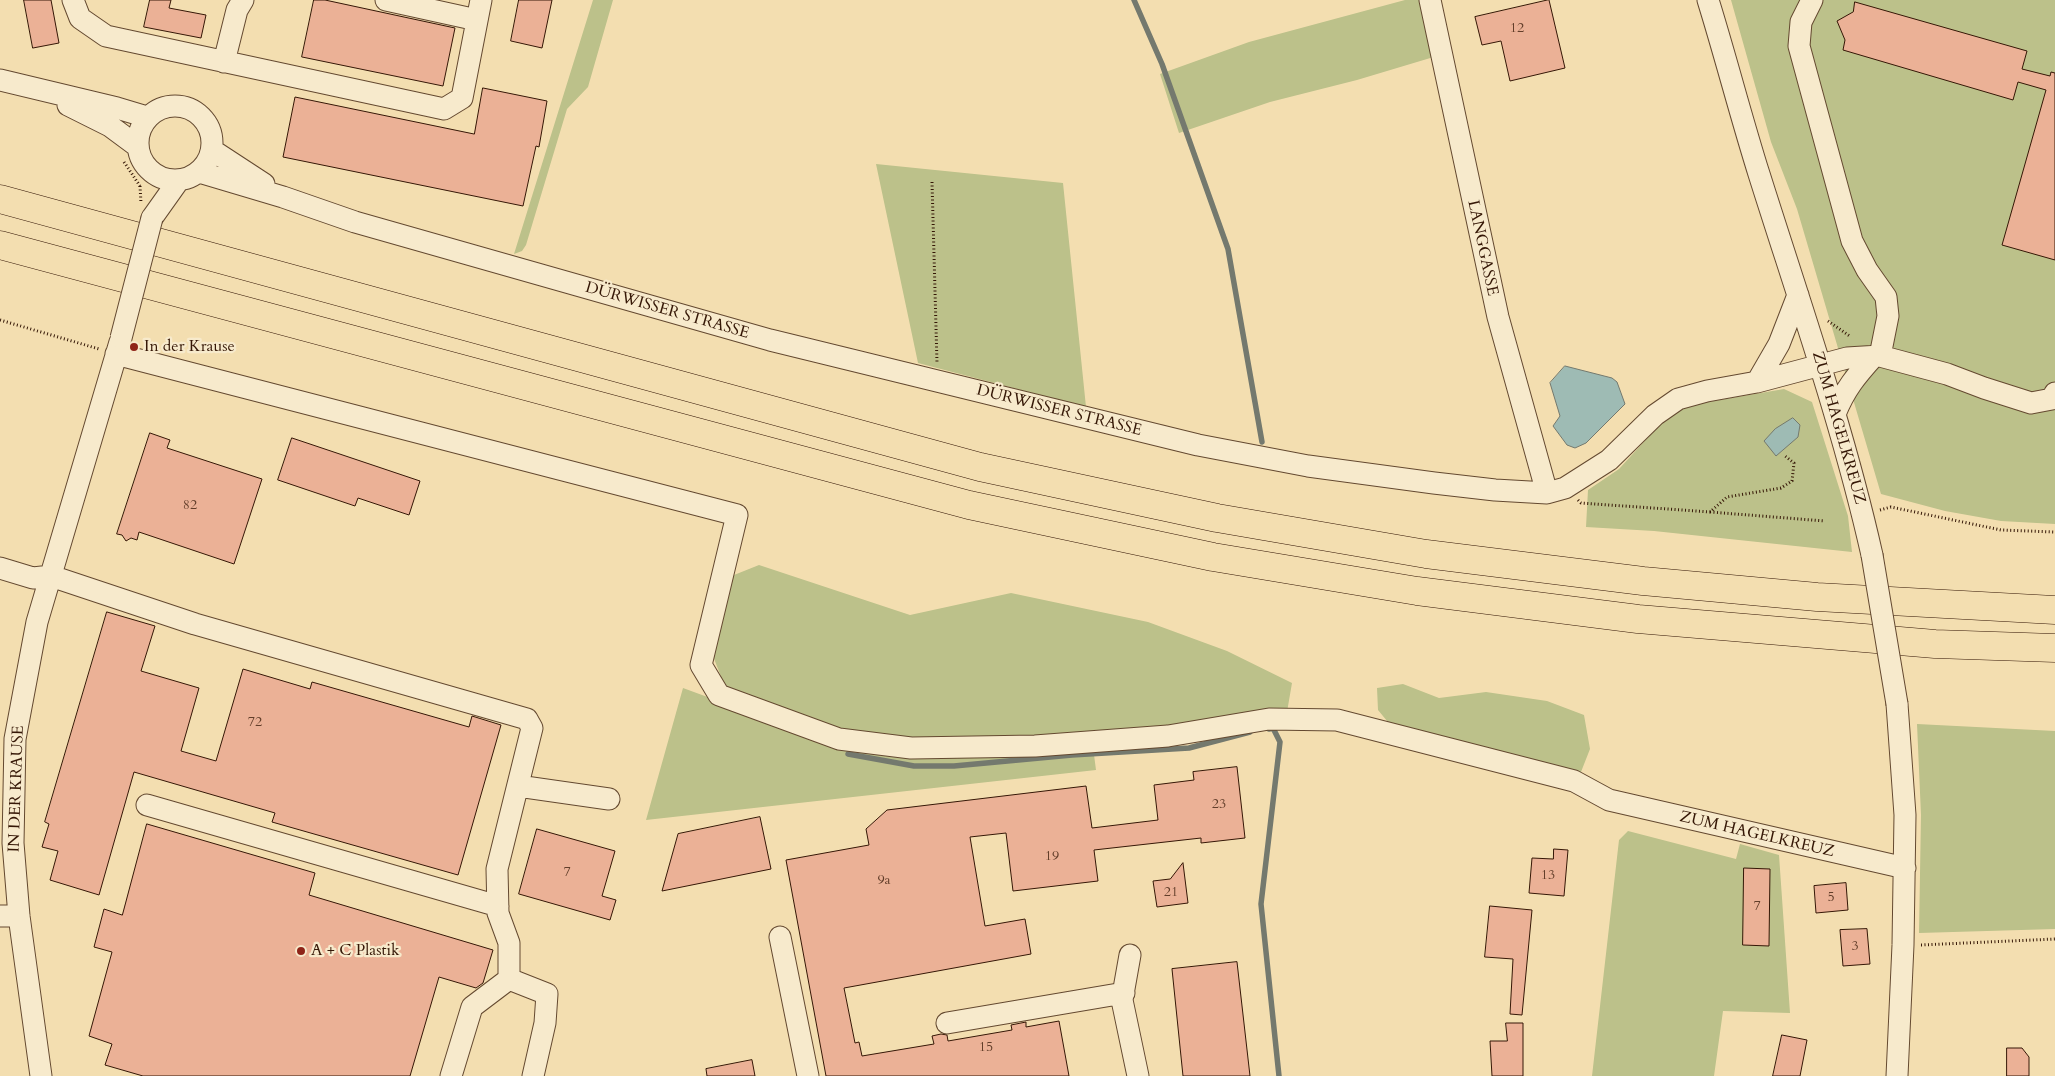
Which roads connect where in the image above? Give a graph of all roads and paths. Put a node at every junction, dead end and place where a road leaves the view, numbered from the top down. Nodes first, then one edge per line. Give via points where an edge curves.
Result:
1 (73, 0) edge
2 (243, 0) edge
3 (386, 0) edge
4 (1430, 0) edge
5 (1708, 0) edge
6 (1812, 0) edge
7 (479, 10) edge
8 (224, 62) junction
9 (0, 80) edge
10 (41, 91) junction
11 (147, 117) junction
12 (137, 146) junction
13 (212, 150) junction
14 (199, 172) junction
15 (932, 182) dead end
16 (163, 184) junction
17 (283, 196) junction
18 (0, 199) edge
19 (0, 245) edge
20 (1798, 295) junction
21 (0, 320) edge
22 (118, 346) junction
23 (1877, 356) junction
24 (1820, 365) junction
25 (938, 381) junction
26 (1757, 382) junction
27 (2055, 393) edge
28 (1835, 414) junction
29 (1785, 456) dead end
30 (1556, 490) junction
31 (1710, 512) junction
32 (1863, 515) junction
33 (1825, 521) dead end
34 (2055, 532) edge
35 (0, 568) edge
36 (51, 576) junction
37 (2055, 610) edge
38 (2055, 648) edge
39 (7, 777) edge
40 (518, 786) junction
41 (609, 799) dead end
42 (147, 805) dead end
43 (1905, 868) junction
44 (498, 906) junction
45 (10, 916) edge
46 (780, 937) dead end
47 (2055, 939) edge
48 (1903, 945) junction
49 (1130, 955) dead end
50 (510, 980) junction
51 (1124, 993) junction
52 (947, 1022) dead end
53 (41, 1076) edge
54 (451, 1076) edge
55 (533, 1076) edge
56 (808, 1076) edge
57 (1138, 1076) edge
58 (1897, 1076) edge

1 - 8 street via 80,18 106,36
2 - 8 street via 237,10
3 - 7 street
4 - 30 street, LANGGASSE via 1498,317
5 - 20 street, ZUM HAGELKREUZ
6 - 23 street via 1801,22 1799,46 1852,241 1886,297 1888,316
7 - 8 street via 462,98 444,109
9 - 10 street
10 - 11 street
10 - 12 street via 110,126
11 - 12 street via 139,131
11 - 13 street via 160,108 176,105 192,109 212,134
12 - 16 street via 146,167
13 - 14 street
13 - 17 street, DÜRWISSER STRASSE
14 - 16 street via 190,178
14 - 17 street, DÜRWISSER STRASSE
15 - 25 path
16 - 22 street, IN DER KRAUSE, bridge
17 - 25 street, DÜRWISSER STRASSE via 355,222 751,335
18 - 37 highway via 980,467 1217,518 1426,554 1643,581 1817,597
19 - 38 highway via 969,505 1213,557 1417,591 1638,620 1935,644
20 - 24 street, ZUM HAGELKREUZ
20 - 26 street via 1779,344
21 - 22 path
22 - 36 street, IN DER KRAUSE
22 - 43 street, ZUM HAGELKREUZ via 737,515 701,665 719,694 839,739 911,748 1035,746 1168,736 1269,719 1337,720 1574,781 1609,800
23 - 24 street via 1847,358
23 - 27 street via 1947,374 2030,403 2052,398
23 - 28 street via 1847,387
24 - 26 street
24 - 28 street, ZUM HAGELKREUZ
25 - 30 street, DÜRWISSER STRASSE via 1198,445 1308,466 1495,490
26 - 30 street via 1678,399 1655,415 1609,460
28 - 32 street, ZUM HAGELKREUZ
29 - 31 path via 1794,463 1792,481 1781,488 1727,497
30 - 31 path via 1582,503
31 - 33 path
32 - 34 path via 1891,507 2001,530
32 - 43 street, ZUM HAGELKREUZ, bridge via 1897,704 1905,815
35 - 36 street via 33,578
36 - 39 street, IN DER KRAUSE via 37,622
36 - 40 street via 196,624 527,719 532,728
39 - 45 street, IN DER KRAUSE via 13,843
40 - 41 street
40 - 44 street via 497,870
42 - 44 street
43 - 48 street, ZUM HAGELKREUZ
44 - 50 street via 509,943
45 - 53 street, IN DER KRAUSE
46 - 56 street
47 - 48 path
48 - 58 street, ZUM HAGELKREUZ
49 - 51 street
50 - 54 street via 472,1007
50 - 55 street via 547,994 545,1023
51 - 52 street
51 - 57 street via 1122,1000

